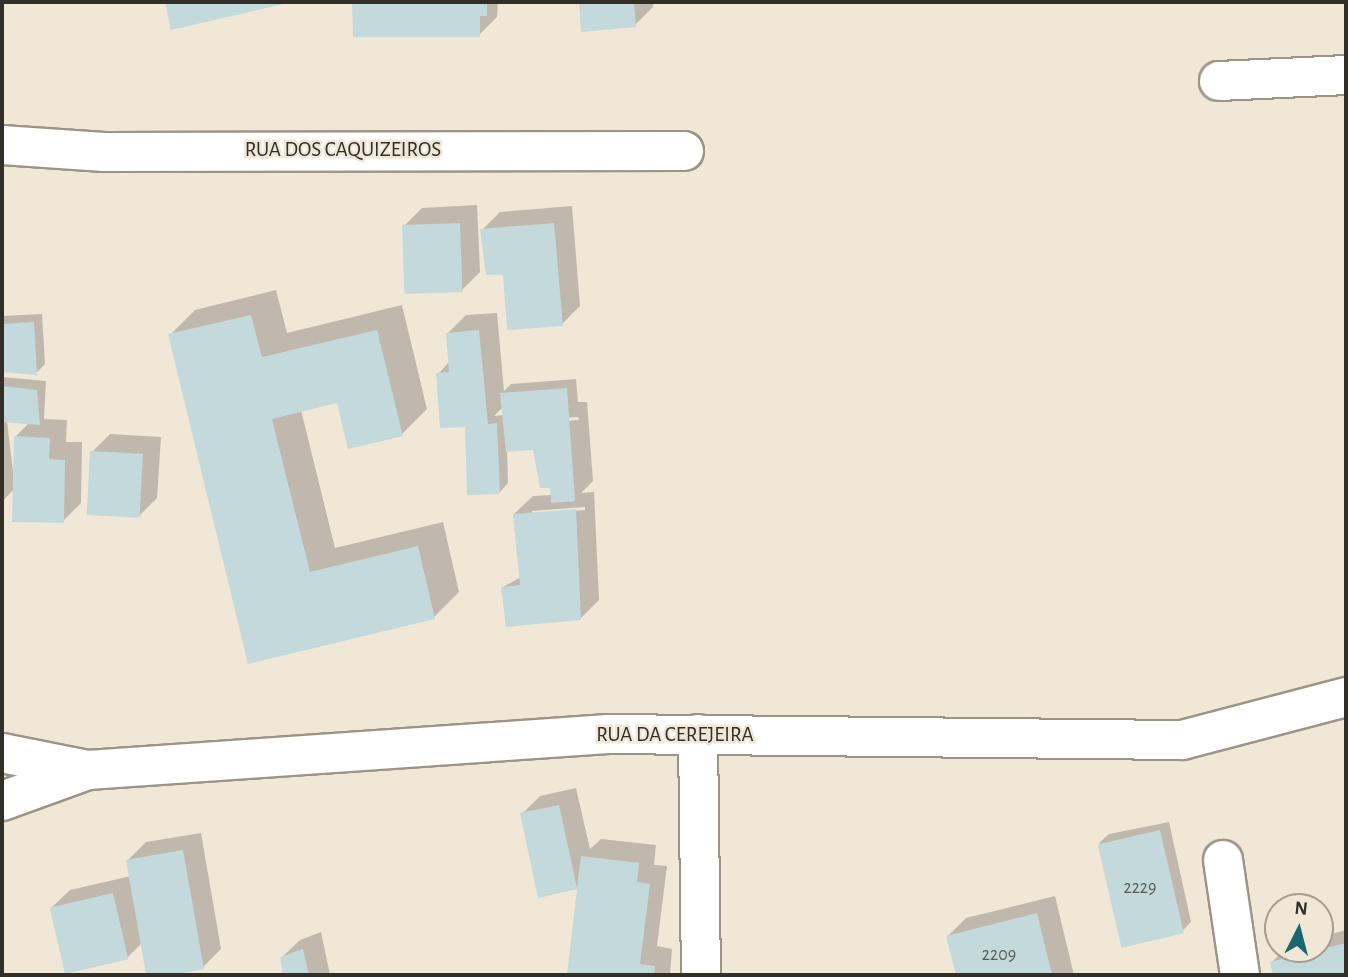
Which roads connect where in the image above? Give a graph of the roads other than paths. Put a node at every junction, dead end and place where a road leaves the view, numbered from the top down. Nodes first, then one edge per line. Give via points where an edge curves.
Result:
1 (1346, 75) edge
2 (1219, 80) dead end
3 (2, 145) edge
4 (684, 151) dead end
5 (1346, 697) edge
6 (698, 734) junction
7 (2, 753) edge
8 (88, 770) junction
9 (2, 801) edge
10 (1223, 860) dead end
11 (701, 975) edge
12 (1240, 975) edge

1 - 2 street
3 - 4 street, RUA DOS CAQUIZEIROS via 104,152
5 - 6 street, RUA DA CEREJEIRA via 1182,740
6 - 8 street, RUA DA CEREJEIRA via 519,737
6 - 11 street
7 - 8 street, RUA DA CEREJEIRA
8 - 9 street
10 - 12 street

